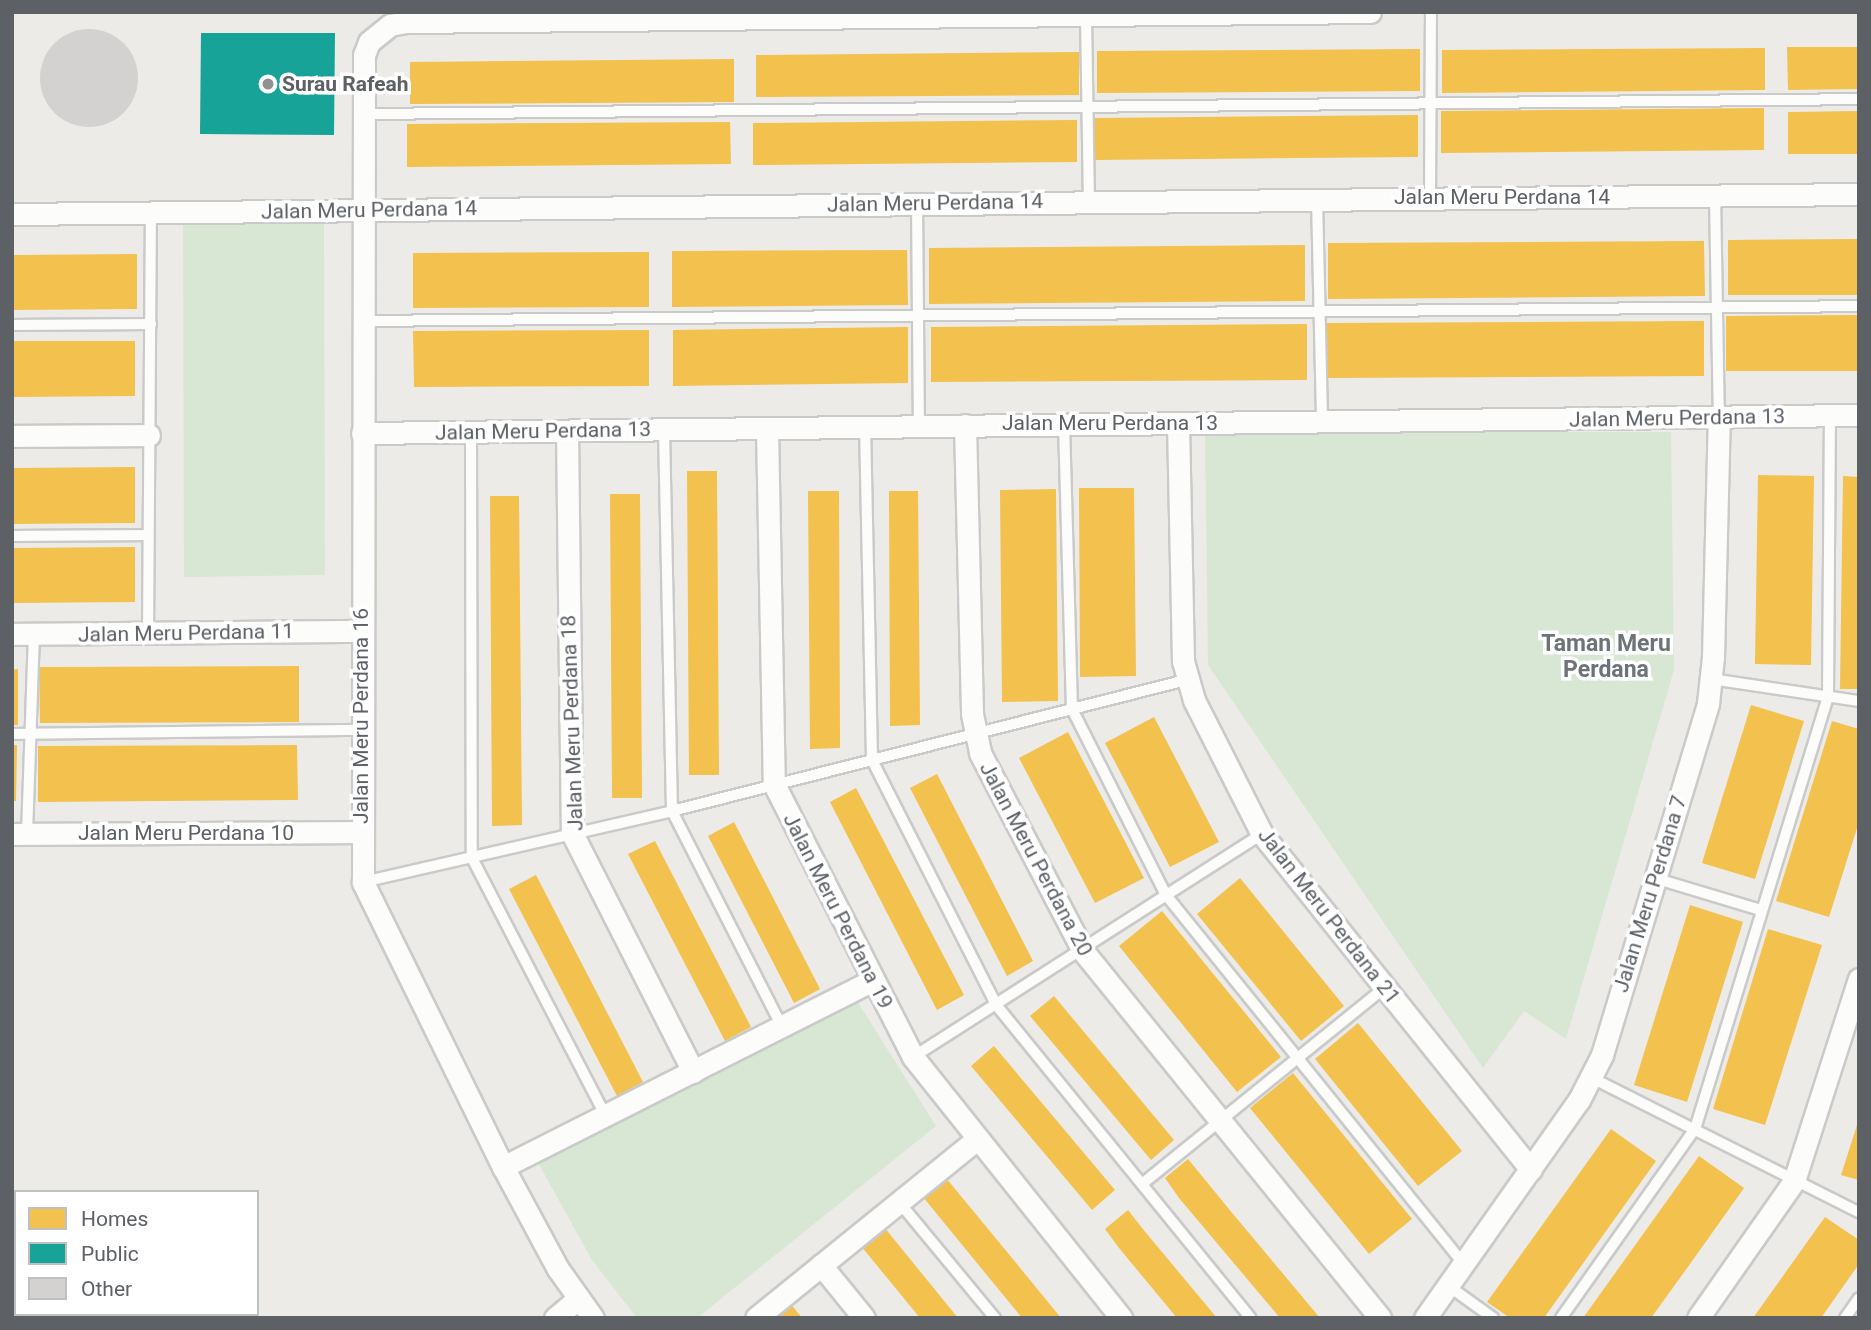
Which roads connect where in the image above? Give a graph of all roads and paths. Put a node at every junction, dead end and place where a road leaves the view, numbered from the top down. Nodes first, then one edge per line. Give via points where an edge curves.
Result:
1 (1370, 12) edge
2 (1431, 12) edge
3 (1086, 15) junction
4 (1859, 100) edge
5 (1431, 104) junction
6 (1087, 107) junction
7 (364, 114) junction
8 (1859, 194) edge
9 (1715, 196) junction
10 (1430, 197) junction
11 (1317, 198) junction
12 (1089, 201) junction
13 (917, 203) junction
14 (364, 211) junction
15 (151, 213) junction
16 (12, 214) edge
17 (1859, 306) edge
18 (1718, 308) junction
19 (1318, 310) junction
20 (917, 315) junction
21 (363, 321) junction
22 (151, 324) junction
23 (12, 326) edge
24 (1859, 415) edge
25 (1830, 416) junction
26 (1720, 417) junction
27 (1322, 422) junction
28 (1064, 423) junction
29 (1178, 423) junction
30 (866, 425) junction
31 (919, 425) junction
32 (965, 425) junction
33 (766, 428) junction
34 (664, 429) junction
35 (471, 431) junction
36 (567, 431) junction
37 (362, 433) junction
38 (149, 435) junction
39 (12, 436) edge
40 (148, 535) junction
41 (12, 536) edge
42 (361, 631) junction
43 (12, 634) edge
44 (34, 634) junction
45 (148, 634) junction
46 (1712, 679) junction
47 (1186, 680) junction
48 (1828, 696) junction
49 (1859, 701) edge
50 (1072, 709) junction
51 (361, 730) junction
52 (974, 732) junction
53 (12, 734) edge
54 (31, 734) junction
55 (872, 760) junction
56 (774, 784) junction
57 (672, 811) junction
58 (360, 832) junction
59 (572, 833) junction
60 (20, 834) edge
61 (1262, 834) junction
62 (472, 858) junction
63 (1654, 878) junction
64 (363, 882) junction
65 (1166, 895) junction
66 (1761, 909) junction
67 (1083, 951) junction
68 (1859, 979) edge
69 (873, 980) junction
70 (1384, 988) junction
71 (997, 1006) junction
72 (782, 1027) junction
73 (913, 1058) junction
74 (1297, 1059) junction
75 (693, 1072) junction
76 (1592, 1077) junction
77 (607, 1117) junction
78 (1220, 1122) junction
79 (1695, 1129) junction
80 (976, 1140) junction
81 (503, 1167) junction
82 (1531, 1170) junction
83 (1794, 1181) junction
84 (1142, 1184) junction
85 (899, 1202) junction
86 (1859, 1212) edge
87 (821, 1265) junction
88 (1465, 1265) junction
89 (1450, 1287) junction
90 (1859, 1298) edge
91 (578, 1299) junction
92 (555, 1318) edge
93 (593, 1318) edge
94 (756, 1318) edge
95 (864, 1318) edge
96 (995, 1318) edge
97 (1121, 1318) edge
98 (1251, 1318) edge
99 (1380, 1318) edge
100 (1425, 1318) edge
101 (1493, 1318) edge
102 (1561, 1318) edge
103 (1698, 1318) edge
104 (1845, 1318) edge

1 - 3 street
2 - 5 lane
3 - 6 lane
3 - 7 street, Jalan Meru Perdana 16 via 405,22 378,32 364,55
4 - 5 lane
5 - 6 lane
5 - 10 lane
6 - 7 lane
6 - 12 lane
7 - 14 street, Jalan Meru Perdana 16
8 - 9 street, Jalan Meru Perdana 14
9 - 10 street, Jalan Meru Perdana 14
9 - 18 lane
10 - 11 street, Jalan Meru Perdana 14
11 - 12 street, Jalan Meru Perdana 14
11 - 19 lane
12 - 13 street, Jalan Meru Perdana 14
13 - 14 street, Jalan Meru Perdana 14
13 - 20 lane
14 - 15 street, Jalan Meru Perdana 14
14 - 21 street, Jalan Meru Perdana 16
15 - 16 street, Jalan Meru Perdana 14
15 - 22 lane
17 - 18 lane
18 - 19 lane
18 - 26 lane
19 - 20 lane
19 - 27 lane
20 - 21 lane
20 - 31 lane
21 - 37 street, Jalan Meru Perdana 16
22 - 23 lane
22 - 38 lane
24 - 25 street, Jalan Meru Perdana 13
25 - 26 street, Jalan Meru Perdana 13
25 - 48 lane
26 - 27 street, Jalan Meru Perdana 13
26 - 46 street, Jalan Meru Perdana 7
27 - 29 street, Jalan Meru Perdana 13
28 - 29 street, Jalan Meru Perdana 13
28 - 32 street, Jalan Meru Perdana 13
28 - 50 lane
29 - 47 street, Jalan Meru Perdana 21
30 - 31 street, Jalan Meru Perdana 13
30 - 33 street, Jalan Meru Perdana 13
30 - 55 lane
31 - 32 street, Jalan Meru Perdana 13
32 - 52 street, Jalan Meru Perdana 20
33 - 34 street, Jalan Meru Perdana 13
33 - 56 street, Jalan Meru Perdana 19
34 - 36 street, Jalan Meru Perdana 13
34 - 57 lane
35 - 36 street, Jalan Meru Perdana 13
35 - 37 street, Jalan Meru Perdana 13
35 - 62 lane
36 - 59 street, Jalan Meru Perdana 18
37 - 42 street, Jalan Meru Perdana 16
38 - 39 street
38 - 40 lane
40 - 41 lane
40 - 45 lane
42 - 45 street, Jalan Meru Perdana 11
42 - 51 street, Jalan Meru Perdana 16
43 - 44 street, Jalan Meru Perdana 11
44 - 45 street, Jalan Meru Perdana 11
44 - 54 lane
46 - 48 lane
46 - 63 street, Jalan Meru Perdana 7
47 - 50 lane
47 - 61 street, Jalan Meru Perdana 21
48 - 49 lane
48 - 66 lane
50 - 52 lane
50 - 65 lane
51 - 54 lane
51 - 58 street, Jalan Meru Perdana 16
52 - 55 lane
52 - 67 street, Jalan Meru Perdana 20 via 980,753
53 - 54 lane
54 - 60 lane
55 - 56 lane
55 - 71 lane
56 - 57 lane
56 - 69 street, Jalan Meru Perdana 19
57 - 59 lane
57 - 72 lane
58 - 60 street, Jalan Meru Perdana 10
58 - 64 street, Jalan Meru Perdana 16
59 - 62 lane
59 - 75 street, Jalan Meru Perdana 18
61 - 65 lane
61 - 70 street, Jalan Meru Perdana 21
62 - 64 lane
62 - 77 lane
63 - 66 lane
63 - 76 street, Jalan Meru Perdana 7
64 - 81 street, Jalan Meru Perdana 16
65 - 67 lane
65 - 74 lane
66 - 79 lane
67 - 71 lane
67 - 78 street, Jalan Meru Perdana 20
68 - 83 street
69 - 72 street
69 - 73 street, Jalan Meru Perdana 19
70 - 74 lane
70 - 82 street, Jalan Meru Perdana 21
71 - 73 lane
71 - 84 lane
72 - 75 street
73 - 80 street, Jalan Meru Perdana 19
74 - 78 lane
74 - 88 lane
75 - 77 street
76 - 79 lane
76 - 82 street, Jalan Meru Perdana 7
77 - 81 street
78 - 84 lane
78 - 99 street, Jalan Meru Perdana 20
79 - 83 lane
79 - 102 lane
80 - 85 street
80 - 97 street, Jalan Meru Perdana 19
81 - 91 street, Jalan Meru Perdana 16
82 - 88 street, Jalan Meru Perdana 7
83 - 86 lane
83 - 103 street
84 - 98 lane
85 - 87 street
85 - 96 lane
87 - 94 street
87 - 95 street
88 - 89 street, Jalan Meru Perdana 7
89 - 100 street, Jalan Meru Perdana 7
89 - 101 lane
90 - 104 lane
91 - 92 street
91 - 93 street, Jalan Meru Perdana 16

